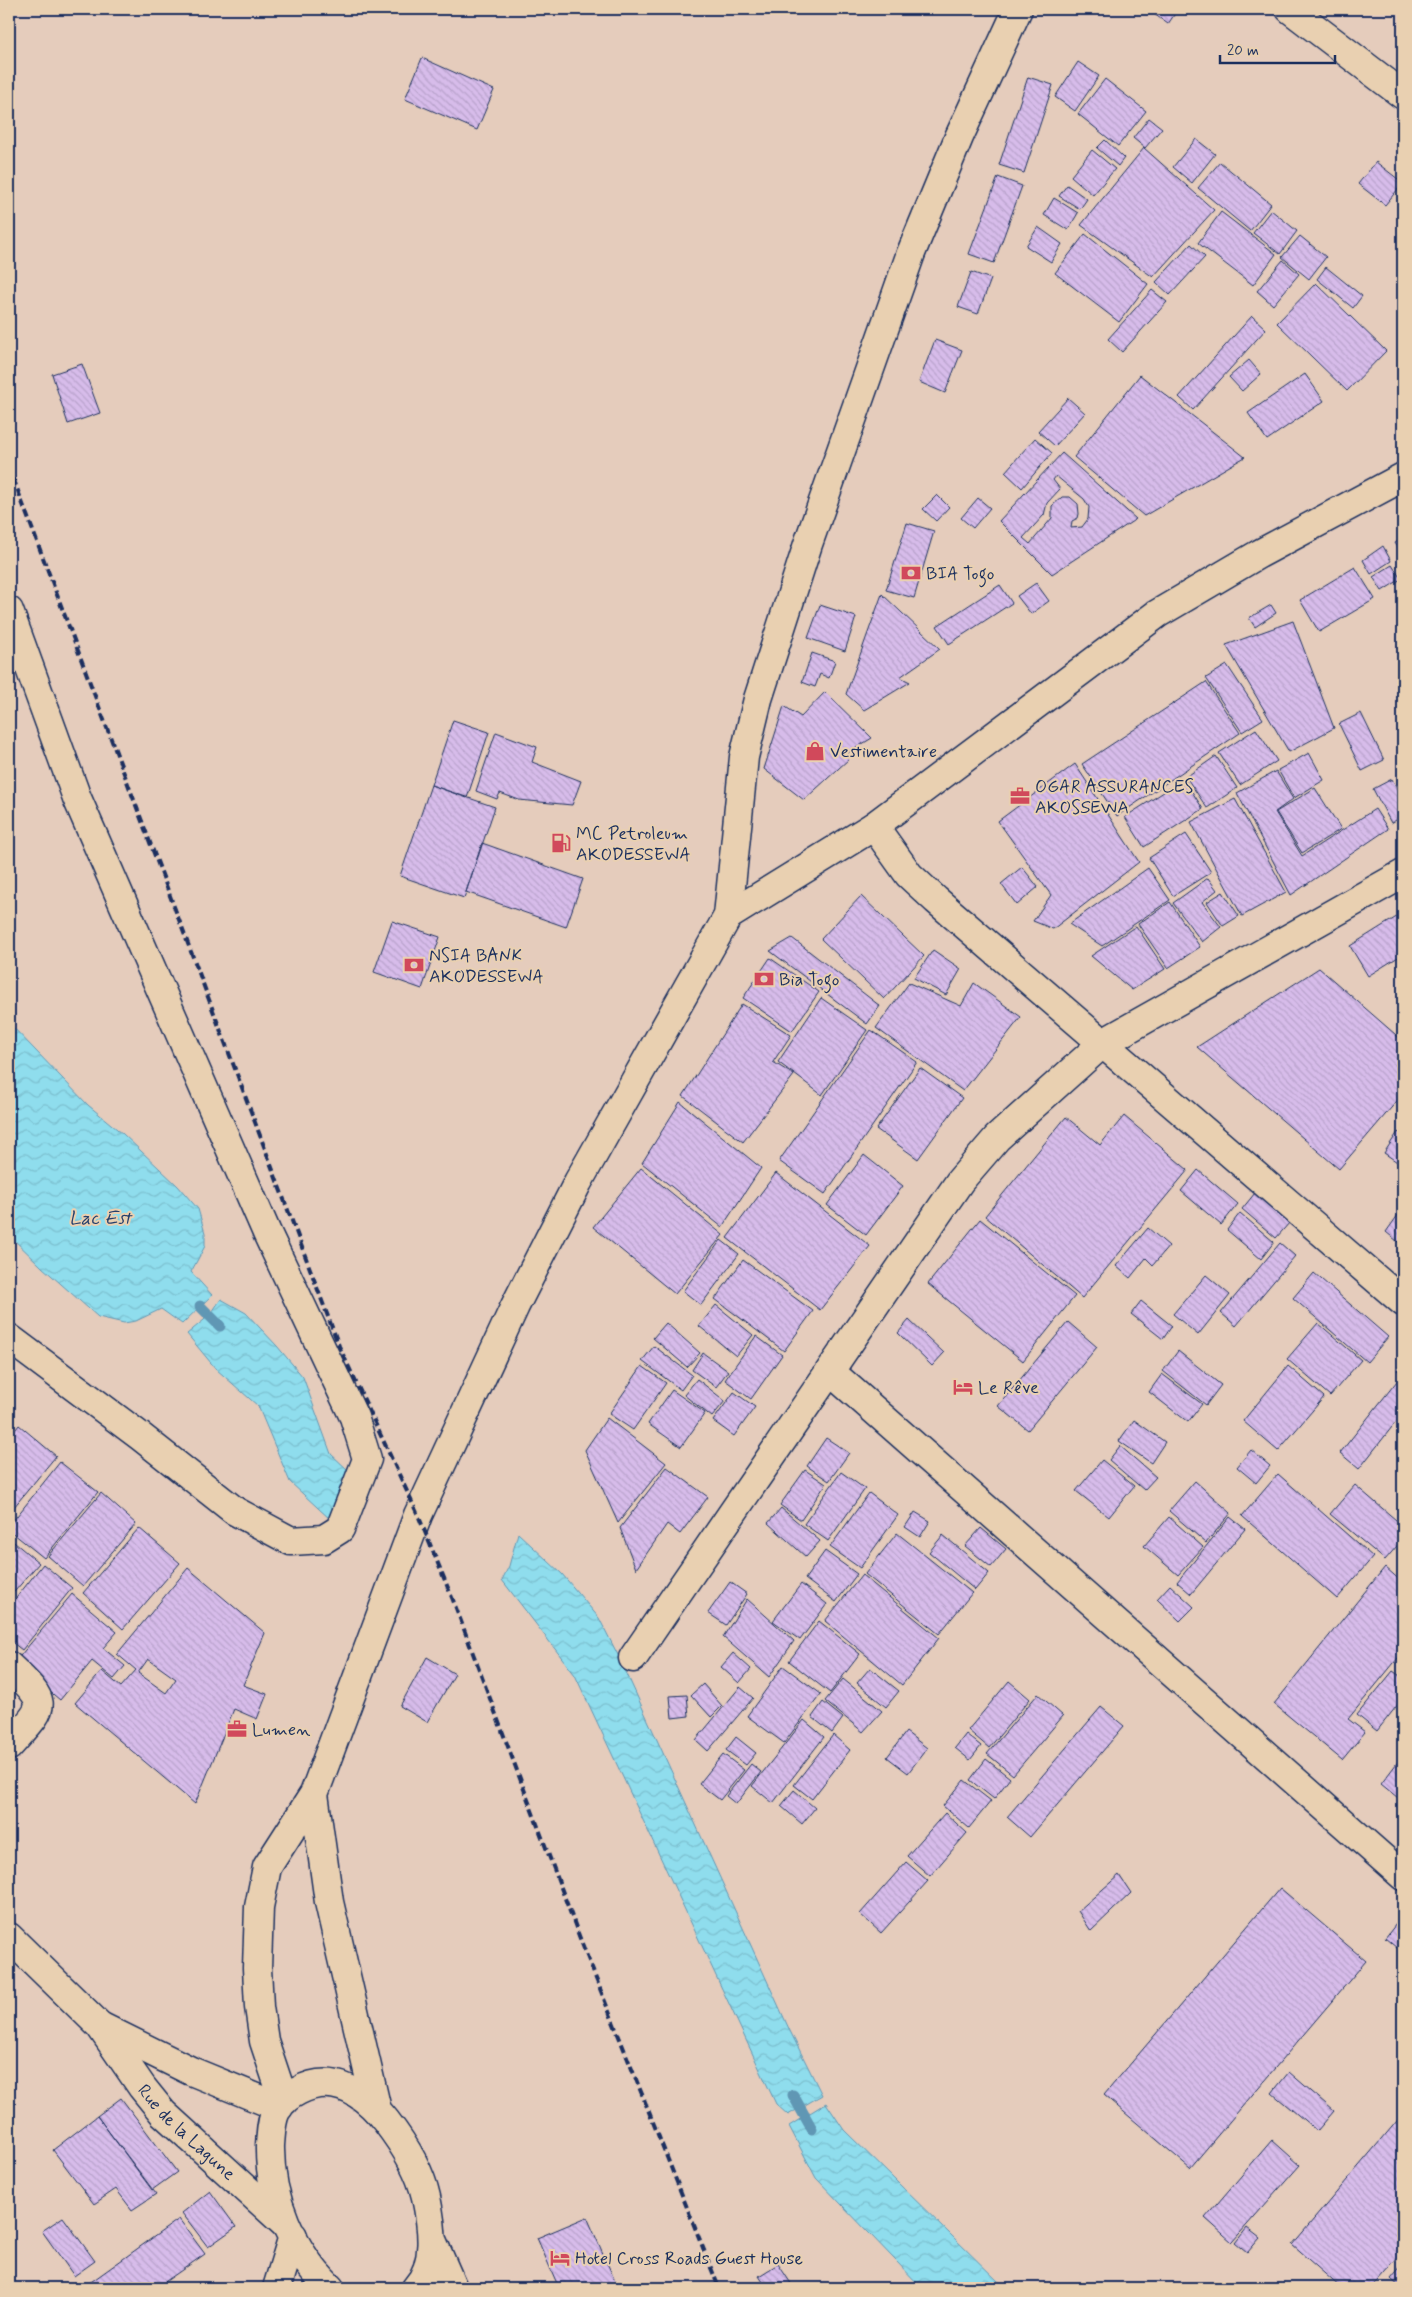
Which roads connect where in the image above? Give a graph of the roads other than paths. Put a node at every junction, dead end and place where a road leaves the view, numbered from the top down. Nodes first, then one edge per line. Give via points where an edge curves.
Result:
1 (1018, 9) edge
2 (1290, 9) edge
3 (1403, 95) edge
4 (1403, 477) edge
5 (9, 611) edge
6 (874, 826) junction
7 (1403, 874) edge
8 (728, 916) junction
9 (1103, 1043) junction
10 (1403, 1302) edge
11 (9, 1338) edge
12 (831, 1372) junction
13 (634, 1658) dead end
14 (9, 1666) edge
15 (9, 1746) edge
16 (314, 1794) junction
17 (1403, 1876) edge
18 (9, 1937) edge
19 (100, 2026) junction
20 (281, 2104) junction
21 (377, 2110) junction
22 (289, 2231) junction
23 (432, 2240) junction
24 (277, 2288) edge
25 (330, 2288) edge
26 (416, 2288) edge
27 (453, 2288) edge

1 - 8 street via 958,136 911,253 758,699 744,757
2 - 3 street
4 - 6 street via 1259,554 1157,614
5 - 11 street via 77,798 267,1233 354,1416 367,1459 340,1529 324,1540 291,1541 235,1511
6 - 8 street
6 - 9 street via 909,875
7 - 9 street
8 - 16 street via 566,1206 438,1468 401,1557
9 - 10 street
9 - 12 street via 997,1138 960,1181
12 - 13 street
12 - 17 street
14 - 15 street via 36,1692 40,1704 35,1716
16 - 20 street via 267,1867 259,1907 259,2007 264,2041
16 - 21 street via 329,1902
18 - 19 street, Rue de la Lagune
19 - 20 street, Rue de la Lagune via 192,2071
19 - 22 street, Rue de la Lagune via 163,2113
20 - 21 street via 311,2085 330,2083 350,2088
20 - 22 street via 271,2133 270,2157 278,2202
21 - 23 street via 412,2160 424,2191
22 - 24 street
22 - 25 street
23 - 26 street via 429,2264
23 - 27 street

